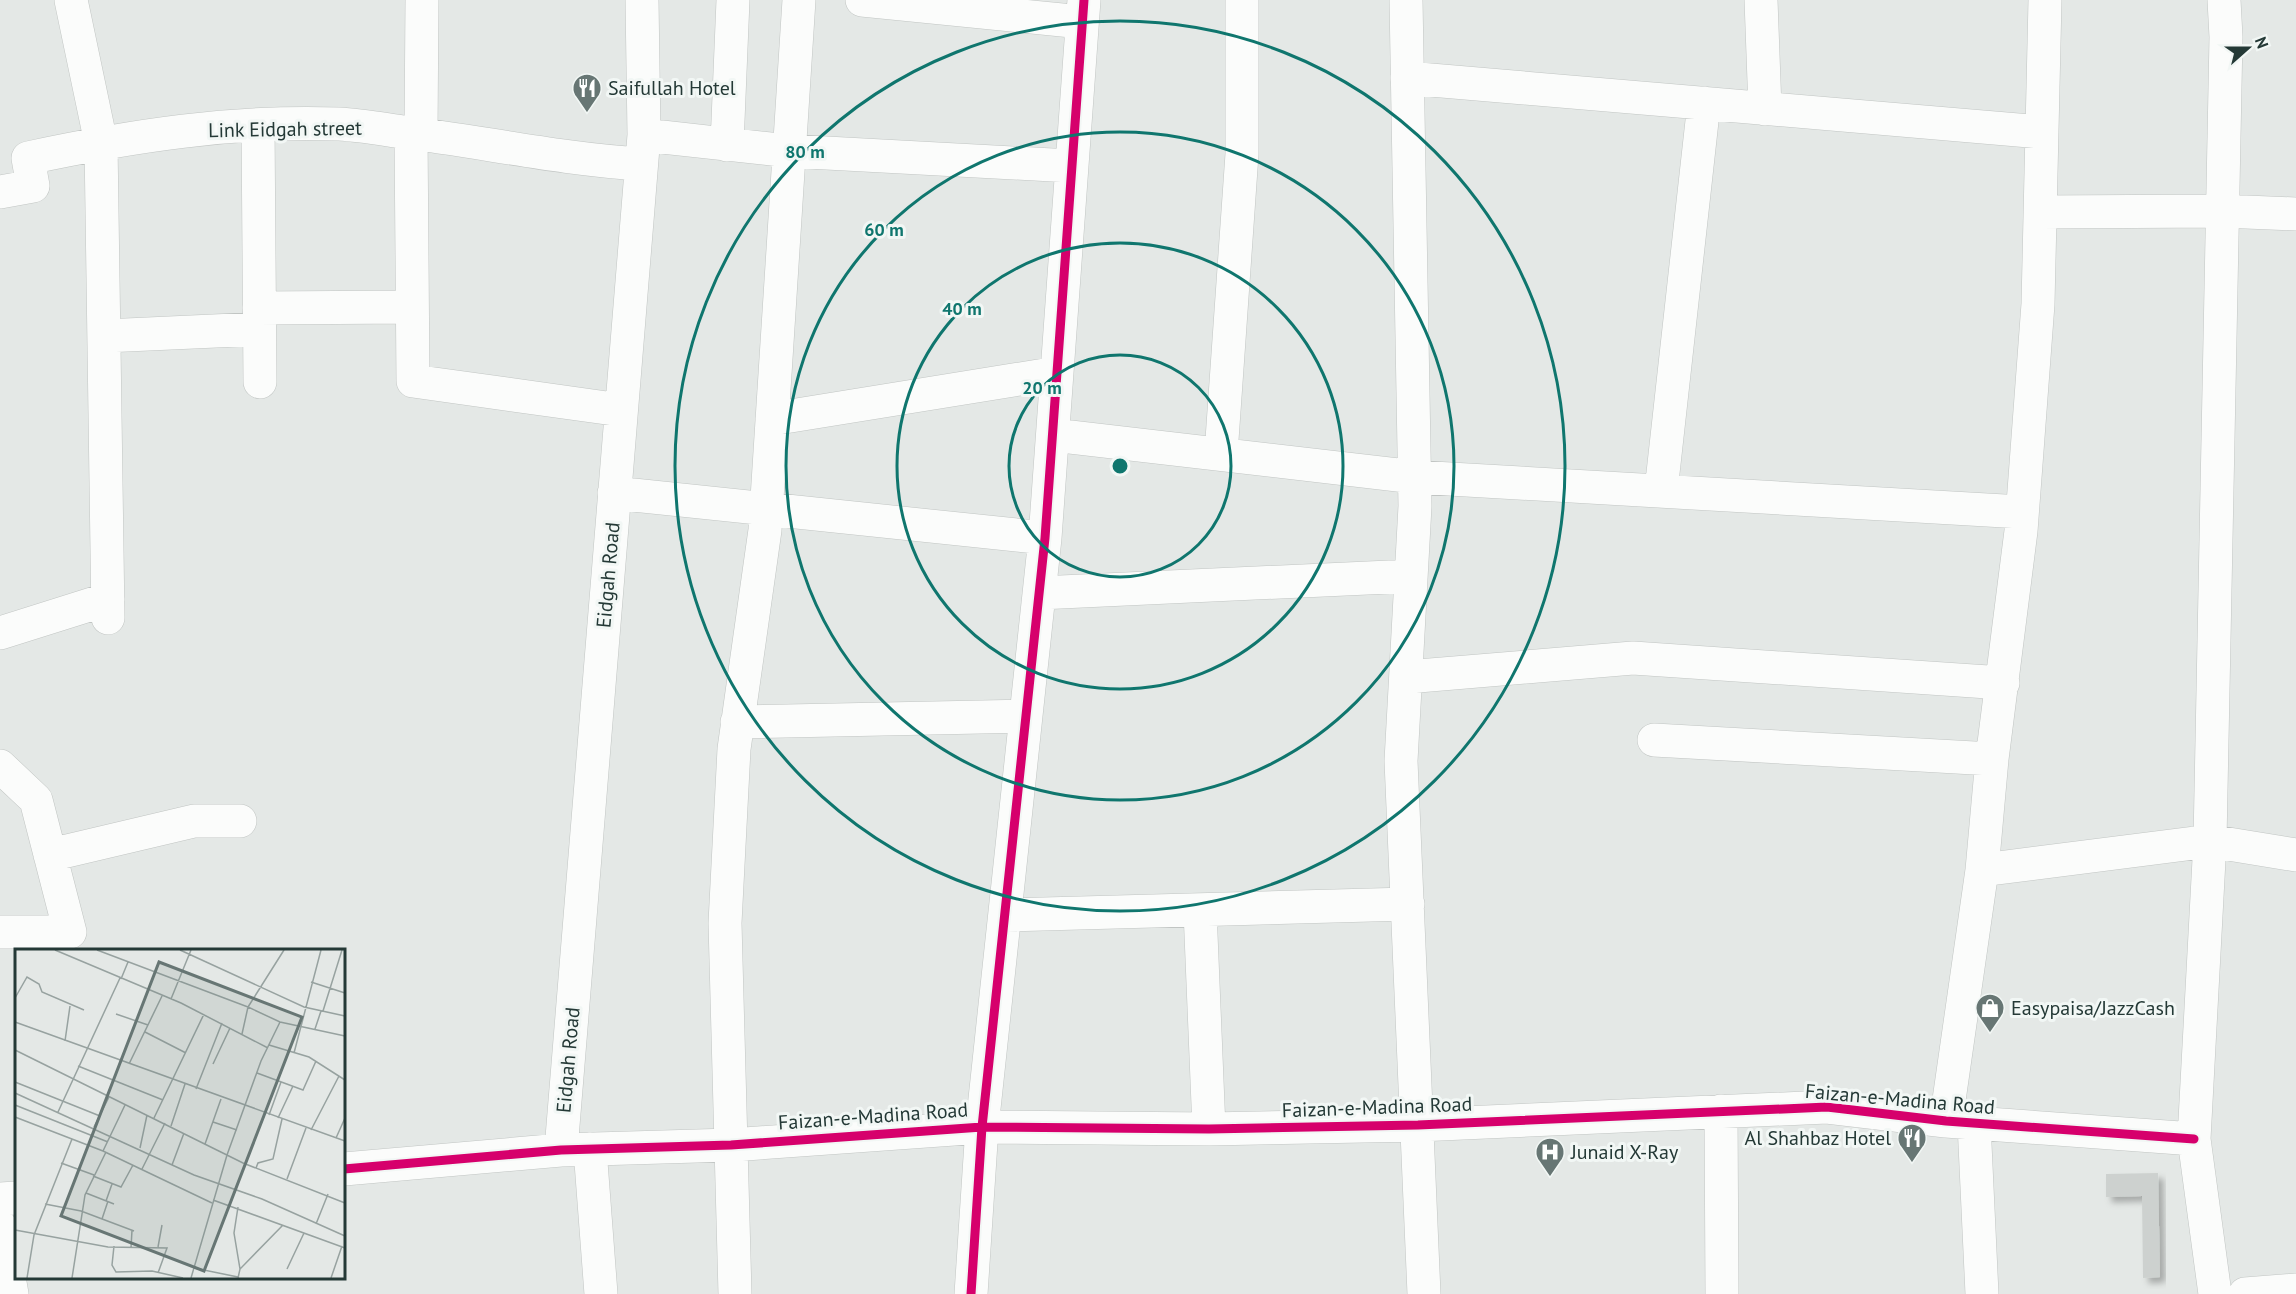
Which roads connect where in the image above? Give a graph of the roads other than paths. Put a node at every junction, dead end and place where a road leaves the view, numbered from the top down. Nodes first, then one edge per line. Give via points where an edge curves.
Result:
1 (71, 0) edge
2 (422, 0) edge
3 (642, 0) edge
4 (733, 0) edge
5 (799, 0) edge
6 (862, 0) edge
7 (1242, 0) edge
8 (1406, 0) edge
9 (1761, 0) edge
10 (2045, 0) edge
11 (2224, 0) edge
12 (904, 2) edge
13 (1083, 11) edge
14 (1407, 78) junction
15 (1704, 103) junction
16 (1765, 109) junction
17 (258, 125) junction
18 (2042, 132) junction
19 (416, 134) junction
20 (101, 143) junction
21 (727, 145) junction
22 (643, 150) junction
23 (789, 152) junction
24 (1071, 166) junction
25 (0, 192) edge
26 (2223, 211) junction
27 (2041, 212) junction
28 (2296, 214) edge
29 (412, 307) junction
30 (259, 318) junction
31 (104, 336) junction
32 (1057, 373) junction
33 (260, 382) dead end
34 (621, 410) junction
35 (772, 419) junction
36 (1053, 435) junction
37 (1221, 454) junction
38 (1414, 477) junction
39 (1661, 491) junction
40 (614, 493) junction
41 (767, 510) junction
42 (2022, 512) junction
43 (1045, 538) junction
44 (1411, 576) junction
45 (1039, 593) junction
46 (0, 633) edge
47 (1406, 677) junction
48 (2003, 683) junction
49 (1026, 716) junction
50 (737, 722) junction
51 (1654, 740) dead end
52 (1992, 759) junction
53 (0, 766) edge
54 (240, 821) dead end
55 (2210, 841) junction
56 (50, 855) junction
57 (2296, 855) edge
58 (1982, 870) junction
59 (1408, 904) junction
60 (1200, 910) junction
61 (1005, 915) junction
62 (0, 932) edge
63 (1721, 1111) junction
64 (1960, 1122) junction
65 (1418, 1125) junction
66 (982, 1127) junction
67 (1209, 1129) junction
68 (2194, 1139) junction
69 (731, 1145) junction
70 (576, 1149) junction
71 (345, 1169) edge
72 (15, 1198) edge
73 (0, 1199) edge
74 (0, 1226) edge
75 (2296, 1290) edge
76 (12, 1294) edge
77 (601, 1294) edge
78 (735, 1294) edge
79 (971, 1294) edge
80 (1424, 1294) edge
81 (1722, 1294) edge
82 (1982, 1294) edge
83 (2215, 1294) edge
84 (2245, 1294) edge

1 - 20 street
2 - 19 street
3 - 22 street, Eidgah Road
4 - 21 street
5 - 23 street
6 - 12 street
7 - 37 street via 1242,154
8 - 14 street
9 - 16 street
10 - 18 street
11 - 26 street
12 - 13 street
13 - 24 street
14 - 15 street
14 - 38 street
15 - 16 street
15 - 39 street
16 - 18 street
17 - 19 street, Link Eidgah street via 341,124
17 - 20 street, Link Eidgah street
17 - 30 street
18 - 27 street
19 - 22 street, Link Eidgah street via 468,139 540,154
19 - 29 street
20 - 25 street, Link Eidgah street via 28,158 33,186
20 - 31 street
21 - 22 street, Link Eidgah street
21 - 23 street, Link Eidgah street
22 - 34 street, Eidgah Road
23 - 24 street, Link Eidgah street
23 - 35 street
24 - 32 street
26 - 27 street
26 - 28 street
26 - 55 street
27 - 42 street
29 - 30 street
29 - 34 street via 412,381
30 - 31 street
30 - 33 street
31 - 46 street via 108,609
32 - 35 street
32 - 36 street
34 - 40 street, Eidgah Road
35 - 41 street
36 - 37 street
36 - 43 street
37 - 38 street
38 - 39 street
38 - 44 street
39 - 42 street
40 - 41 street
40 - 70 street, Eidgah Road
41 - 43 street
41 - 50 street
42 - 48 street
43 - 45 street
44 - 45 street
44 - 47 street
45 - 49 street
47 - 48 street via 1633,658
47 - 59 street via 1401,760
48 - 52 street
49 - 50 street
49 - 61 street
50 - 69 street via 725,923
51 - 52 street
52 - 58 street
53 - 56 street via 36,800
54 - 56 street via 194,821
55 - 57 street
55 - 58 street
55 - 68 street
56 - 62 street via 70,932
58 - 64 street
59 - 60 street
59 - 65 street
60 - 61 street
60 - 67 street
61 - 66 street
63 - 64 street, Faizan-e-Madina Road via 1827,1107
63 - 65 street, Faizan-e-Madina Road
63 - 81 street
64 - 68 street, Faizan-e-Madina Road
64 - 82 street
65 - 67 street, Faizan-e-Madina Road
65 - 80 street
66 - 67 street, Faizan-e-Madina Road
66 - 69 street, Faizan-e-Madina Road
66 - 79 street
68 - 83 street
69 - 70 street, Faizan-e-Madina Road
69 - 78 street
70 - 71 street, Faizan-e-Madina Road
70 - 77 street, Eidgah Road
72 - 73 street
74 - 76 street
75 - 84 street

